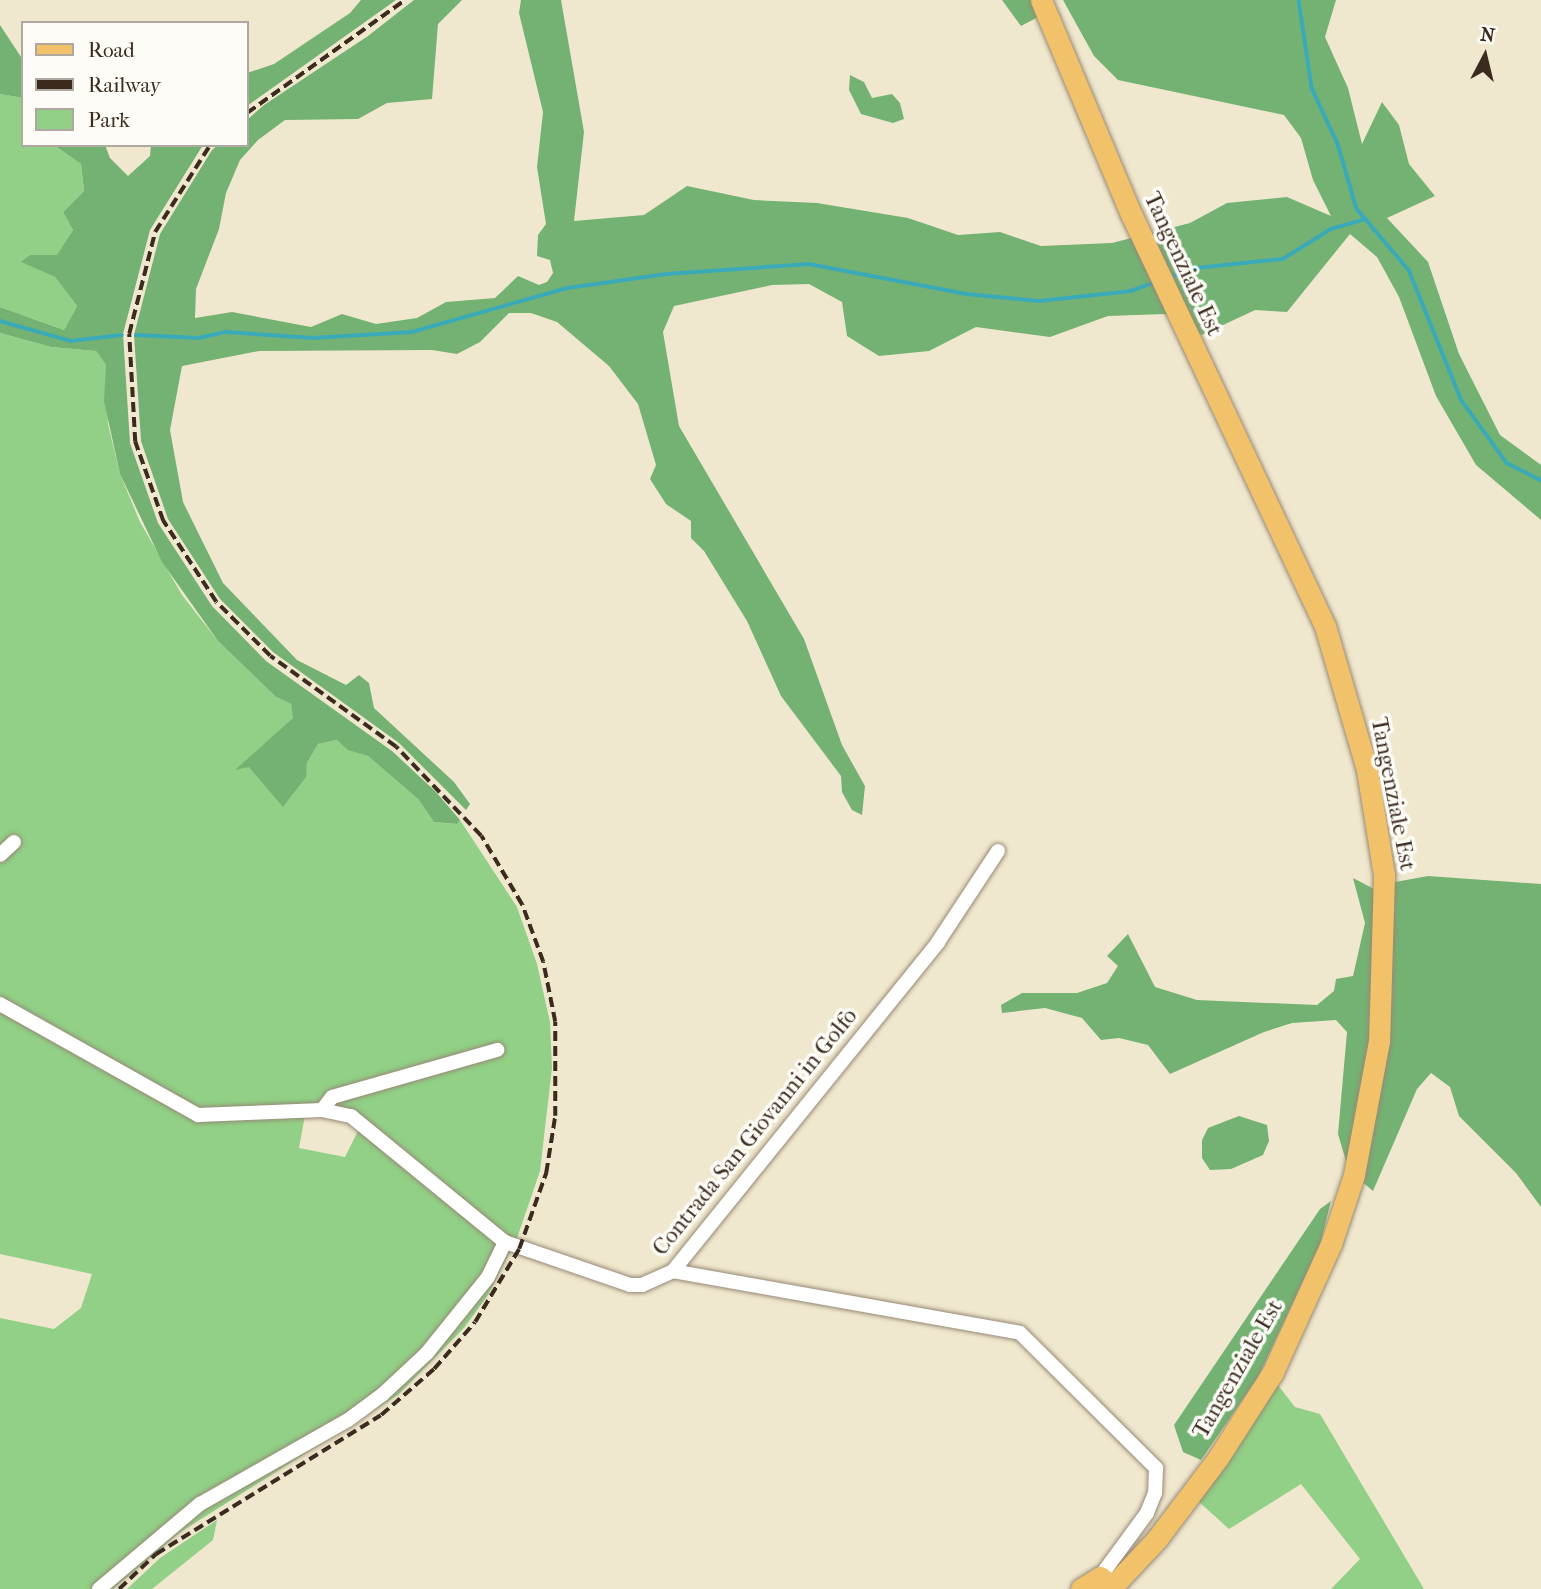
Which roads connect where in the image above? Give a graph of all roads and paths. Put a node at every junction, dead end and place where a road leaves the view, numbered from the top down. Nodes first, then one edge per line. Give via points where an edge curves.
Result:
1 (1041, 0) edge
2 (15, 842) dead end
3 (998, 851) dead end
4 (0, 855) edge
5 (0, 1004) edge
6 (496, 1050) dead end
7 (322, 1110) junction
8 (505, 1242) junction
9 (673, 1271) junction
10 (1109, 1585) edge
11 (99, 1589) edge
12 (1081, 1589) edge

1 - 10 main road, Tangenziale Est via 1132,216 1325,626 1367,770 1384,874 1379,1041 1363,1134 1331,1244 1273,1372 1189,1498
2 - 4 street
3 - 9 street, Contrada San Giovanni in Golfo via 913,974
5 - 7 street, Contrada San Giovanni in Golfo via 198,1115
6 - 7 street via 332,1097
7 - 8 street, Contrada San Giovanni in Golfo via 351,1116
8 - 9 street, Contrada San Giovanni in Golfo via 630,1285 642,1285
8 - 11 street via 472,1297 427,1353 383,1394 348,1420 200,1504
9 - 10 street via 1020,1333 1156,1468 1157,1481 1147,1513
10 - 12 main road, Tangenziale Est

